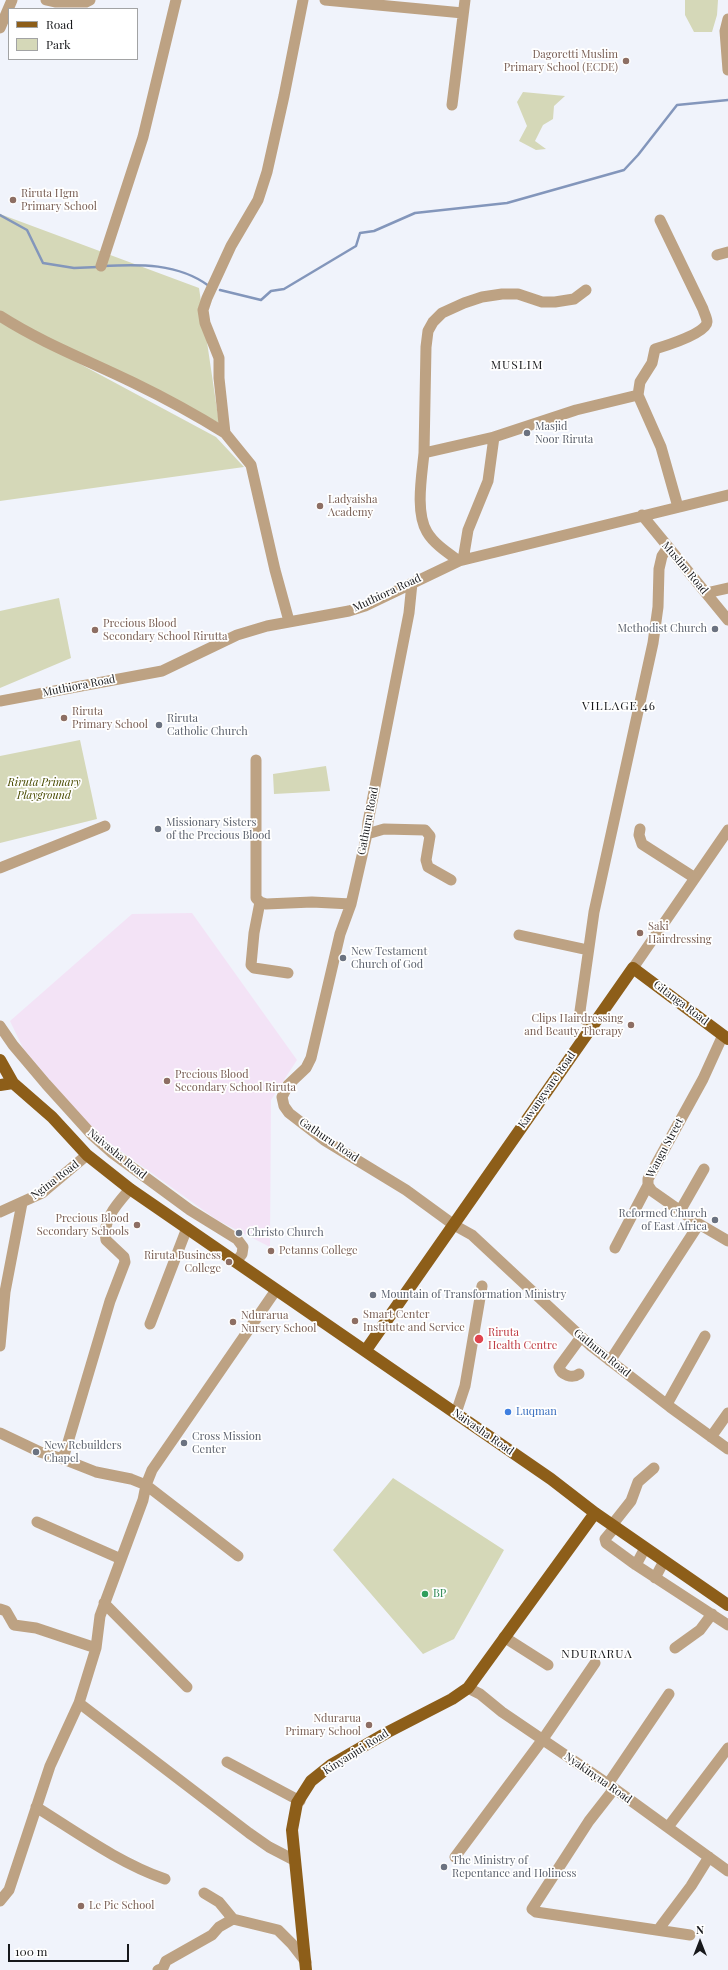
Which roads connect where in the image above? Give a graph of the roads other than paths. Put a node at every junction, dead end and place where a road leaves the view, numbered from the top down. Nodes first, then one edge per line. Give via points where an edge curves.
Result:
1 (46, 0) edge
2 (90, 0) edge
3 (176, 0) edge
4 (304, 0) edge
5 (325, 0) edge
6 (464, 0) edge
7 (8, 9) edge
8 (463, 13) junction
9 (728, 19) edge
10 (0, 28) edge
11 (728, 70) edge
12 (452, 105) dead end
13 (660, 220) dead end
14 (728, 252) edge
15 (717, 255) dead end
16 (101, 266) dead end
17 (586, 290) dead end
18 (0, 316) edge
19 (638, 394) junction
20 (225, 433) junction
21 (494, 437) junction
22 (424, 453) junction
23 (728, 495) edge
24 (678, 507) junction
25 (642, 515) junction
26 (668, 547) junction
27 (461, 561) junction
28 (412, 583) junction
29 (728, 588) edge
30 (706, 593) junction
31 (728, 620) edge
32 (289, 621) junction
33 (0, 701) edge
34 (256, 760) dead end
35 (105, 826) dead end
36 (640, 829) dead end
37 (728, 830) edge
38 (367, 834) junction
39 (0, 868) edge
40 (695, 878) junction
41 (451, 880) dead end
42 (260, 902) junction
43 (351, 904) junction
44 (519, 935) dead end
45 (588, 950) junction
46 (633, 968) junction
47 (288, 973) dead end
48 (0, 1026) edge
49 (592, 1026) junction
50 (726, 1037) edge
51 (0, 1060) edge
52 (13, 1083) junction
53 (0, 1085) edge
54 (87, 1155) junction
55 (704, 1169) dead end
56 (648, 1185) junction
57 (130, 1189) junction
58 (22, 1203) junction
59 (190, 1210) junction
60 (680, 1210) junction
61 (0, 1212) edge
62 (699, 1224) junction
63 (454, 1225) junction
64 (184, 1226) junction
65 (728, 1241) edge
66 (615, 1248) dead end
67 (236, 1262) junction
68 (482, 1286) dead end
69 (2, 1289) edge
70 (276, 1290) junction
71 (150, 1324) dead end
72 (705, 1336) dead end
73 (581, 1337) junction
74 (0, 1346) edge
75 (366, 1350) junction
76 (610, 1361) junction
77 (579, 1374) dead end
78 (667, 1404) junction
79 (456, 1413) junction
80 (728, 1413) edge
81 (0, 1433) edge
82 (711, 1437) junction
83 (728, 1449) edge
84 (63, 1459) junction
85 (654, 1468) dead end
86 (146, 1485) junction
87 (595, 1513) junction
88 (37, 1522) dead end
89 (613, 1526) junction
90 (645, 1548) junction
91 (238, 1556) dead end
92 (121, 1558) junction
93 (664, 1561) junction
94 (636, 1565) junction
95 (655, 1578) junction
96 (710, 1593) junction
97 (104, 1603) junction
98 (728, 1605) edge
99 (0, 1609) edge
100 (707, 1611) junction
101 (728, 1625) edge
102 (504, 1637) junction
103 (96, 1648) junction
104 (675, 1648) dead end
105 (595, 1663) dead end
106 (548, 1665) dead end
107 (187, 1687) dead end
108 (468, 1688) junction
109 (670, 1694) dead end
110 (79, 1704) junction
111 (543, 1739) junction
112 (728, 1748) edge
113 (227, 1762) dead end
114 (611, 1786) junction
115 (300, 1801) junction
116 (36, 1807) junction
117 (668, 1827) junction
118 (455, 1857) dead end
119 (709, 1857) junction
120 (294, 1860) junction
121 (728, 1871) edge
122 (165, 1879) dead end
123 (204, 1893) dead end
124 (0, 1901) edge
125 (233, 1919) junction
126 (658, 1930) junction
127 (690, 1935) dead end
128 (306, 1966) edge
129 (158, 1970) edge

1 - 2 street
3 - 16 street via 143,137
4 - 20 street via 267,172 258,200 231,246 206,298 203,310 218,358
5 - 8 street
6 - 8 street
7 - 10 street
8 - 12 street
9 - 11 street via 725,30
13 - 19 street via 707,322 689,336 655,349 652,363 640,382
14 - 15 street
17 - 22 street via 574,299 556,302 542,302 518,294 496,295 464,303 442,313 428,331
18 - 20 street via 27,333 135,383
19 - 21 street via 576,410
19 - 24 street via 661,447
20 - 32 street via 251,465
21 - 22 street
21 - 27 street via 488,481 468,530
22 - 27 street via 421,487 423,523 434,541
23 - 24 street, Muthiora Road
24 - 25 street, Muthiora Road
25 - 26 street, Muslim Road
25 - 27 street, Muthiora Road
26 - 30 street, Muslim Road
26 - 45 street via 660,562 658,608 652,643
27 - 28 street, Muthiora Road
28 - 32 street, Muthiora Road via 349,611
28 - 38 street, Gathuru Road via 409,613
29 - 30 street
30 - 31 street, Muslim Road
32 - 33 street, Muthiora Road via 237,635 162,670
34 - 42 street via 256,898
35 - 39 street
36 - 40 street via 642,844
37 - 40 street, Kawangware Road
38 - 41 street via 384,829 425,830 430,836 426,860 428,867
38 - 43 street, Gathuru Road
40 - 46 street, Kawangware Road
42 - 43 street
42 - 47 street via 251,965 254,968
43 - 63 street, Gathuru Road via 340,934 311,1058 306,1068 288,1085 282,1097 284,1106 289,1113 324,1140 406,1190
44 - 45 street
45 - 49 street via 580,1011 582,1017
46 - 49 main road, Kawangware Road
46 - 50 main road, Gitanga Road
48 - 59 street, Naivasha Road via 32,1067 93,1136
49 - 63 main road, Kawangware Road
50 - 56 street, Wangu Street via 651,1171
51 - 52 main road, Naivasha Road
52 - 53 main road
52 - 54 main road, Naivasha Road via 52,1117
54 - 57 main road, Naivasha Road
54 - 58 street, Ngina Road via 42,1193
55 - 60 street
56 - 60 street, Wangu Street via 652,1191
56 - 66 street
57 - 64 main road, Naivasha Road
57 - 84 street via 107,1221 106,1240 124,1257 125,1262 110,1301
58 - 61 street, Ngina Road
58 - 69 street
59 - 64 street
59 - 67 street, Naivasha Road via 237,1239 243,1247 242,1254
60 - 62 street, Wangu Street
62 - 65 street, Wangu Street
62 - 76 street
63 - 73 street, Gathuru Road via 488,1248
63 - 75 main road, Kawangware Road
64 - 67 main road, Naivasha Road
64 - 71 street
67 - 70 main road, Naivasha Road
68 - 79 street via 465,1386
69 - 74 street
70 - 75 main road, Naivasha Road
70 - 86 street via 152,1470
72 - 78 street
73 - 76 street, Gathuru Road
73 - 77 street via 559,1366 560,1371 569,1376 575,1377
75 - 79 main road, Naivasha Road
76 - 78 street, Gathuru Road
78 - 82 street, Gathuru Road
79 - 87 main road, Naivasha Road
80 - 82 street
81 - 84 street via 40,1452
82 - 83 street, Gathuru Road
84 - 86 street via 96,1472 131,1479
85 - 89 street via 638,1482 631,1501
86 - 91 street
86 - 92 street via 143,1500
87 - 89 main road, Naivasha Road
87 - 102 main road
88 - 92 street
89 - 90 main road, Naivasha Road
89 - 94 street via 605,1539 606,1543
90 - 93 main road, Naivasha Road
90 - 94 street
92 - 97 street
93 - 95 street
93 - 96 main road, Naivasha Road
94 - 95 street
95 - 100 street
96 - 98 main road, Naivasha Road
96 - 100 street
97 - 103 street
97 - 107 street
99 - 103 street via 6,1611 14,1625 36,1628
100 - 101 street
100 - 104 street via 700,1630
102 - 106 street
102 - 108 main road
103 - 110 street
105 - 111 street
108 - 111 street, Nyakinyua Road
108 - 115 main road, Kinyanjui Road via 331,1765 311,1781
109 - 114 street
110 - 116 street via 50,1766
110 - 120 street via 269,1848
111 - 114 street, Nyakinyua Road
111 - 118 street
112 - 117 street
113 - 115 street
114 - 117 street, Nyakinyua Road
114 - 126 street via 532,1909 536,1912
115 - 120 main road, Kinyanjui Road via 297,1803 292,1822
116 - 122 street via 110,1853 145,1872
116 - 124 street via 9,1890
117 - 119 street, Nyakinyua Road
119 - 121 street, Nyakinyua Road
119 - 126 street
120 - 128 main road, Kinyanjui Road
123 - 125 street via 220,1902
125 - 128 street via 278,1930 292,1944
125 - 129 street via 219,1927 212,1935 166,1961 163,1968
126 - 127 street

